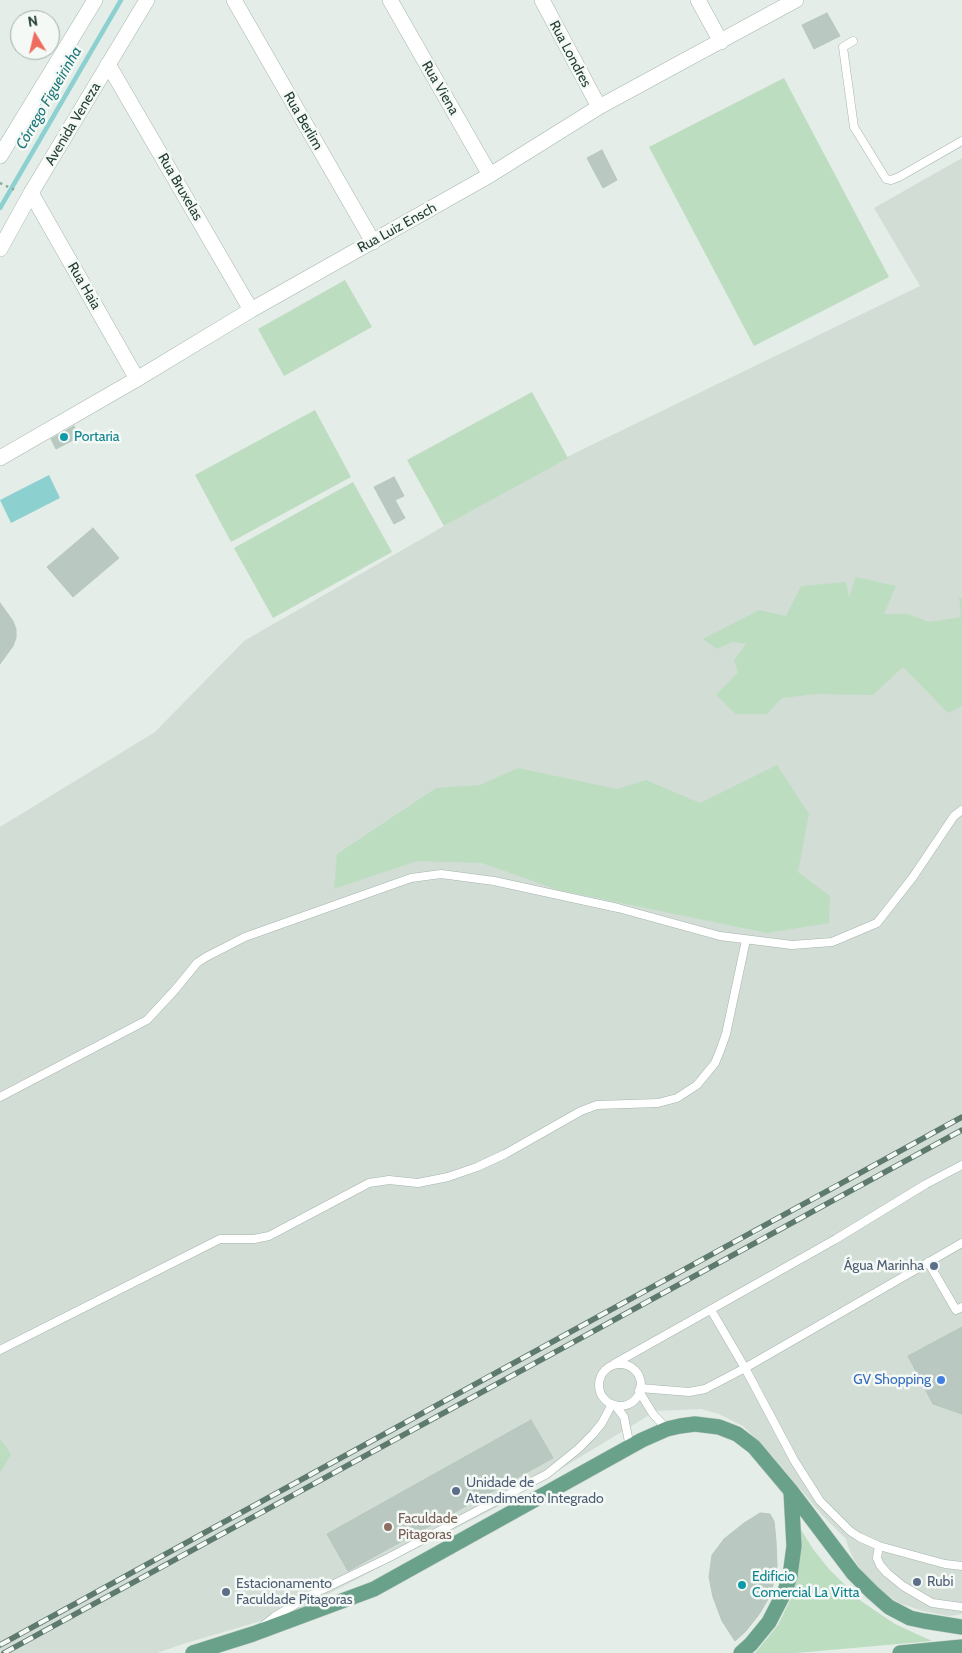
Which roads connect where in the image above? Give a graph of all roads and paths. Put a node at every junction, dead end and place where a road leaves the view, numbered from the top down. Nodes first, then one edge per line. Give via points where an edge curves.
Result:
1 (95, 0) edge
2 (147, 0) edge
3 (234, 0) edge
4 (390, 0) edge
5 (542, 0) edge
6 (698, 0) edge
7 (796, 0) edge
8 (853, 41) dead end
9 (720, 42) junction
10 (108, 64) junction
11 (599, 107) junction
12 (962, 141) edge
13 (0, 156) edge
14 (490, 175) junction
15 (31, 193) junction
16 (373, 242) junction
17 (0, 249) edge
18 (251, 310) junction
19 (137, 379) junction
20 (0, 458) edge
21 (962, 810) edge
22 (746, 940) junction
23 (0, 1097) edge
24 (962, 1166) edge
25 (962, 1243) edge
26 (928, 1262) junction
27 (962, 1307) edge
28 (711, 1310) junction
29 (0, 1350) edge
30 (614, 1364) junction
31 (745, 1368) junction
32 (640, 1389) junction
33 (613, 1404) junction
34 (668, 1429) junction
35 (630, 1447) junction
36 (791, 1492) junction
37 (879, 1546) junction
38 (962, 1566) edge
39 (962, 1607) edge
40 (962, 1627) edge
41 (253, 1634) junction
42 (962, 1647) edge
43 (193, 1653) edge
44 (741, 1653) edge
45 (900, 1653) edge

1 - 13 street
2 - 10 street, Avenida Veneza
3 - 16 street, Rua Berlim
4 - 14 street, Rua Viena
5 - 11 street, Rua Londres
6 - 9 street
7 - 9 street, Rua Luiz Ensch
8 - 12 lane via 843,47 854,127 886,179 911,171
9 - 11 street, Rua Luiz Ensch
10 - 15 street, Avenida Veneza
10 - 18 street, Rua Bruxelas
11 - 14 street, Rua Luiz Ensch
14 - 16 street, Rua Luiz Ensch
15 - 17 street, Avenida Veneza
15 - 19 street, Rua Haia
16 - 18 street, Rua Luiz Ensch
18 - 19 street, Rua Luiz Ensch
19 - 20 street, Rua Luiz Ensch
21 - 22 lane via 954,816 877,923 832,942 792,945
22 - 23 lane via 494,881 441,874 411,878 245,937 206,956 148,1020
22 - 29 lane via 726,1034 715,1063 697,1085 677,1098 658,1103 597,1105 505,1154 448,1177 418,1183 369,1182 269,1236 220,1239
24 - 28 lane
25 - 26 lane
26 - 27 lane via 956,1310
26 - 31 lane
28 - 30 lane
28 - 31 lane
30 - 32 lane via 634,1369
30 - 33 lane via 603,1372 599,1385 604,1398
31 - 32 lane via 697,1391
31 - 37 lane via 794,1460 820,1501 859,1538
32 - 33 lane via 628,1404
32 - 34 lane via 653,1414
33 - 35 lane via 624,1417
33 - 41 lane via 593,1434 547,1474 310,1596
34 - 35 main road
34 - 36 main road via 706,1425 737,1434 754,1447
35 - 41 main road via 374,1589
36 - 40 main road via 853,1573 889,1606 910,1618
36 - 44 main road via 794,1546 790,1576 769,1622
37 - 38 lane
37 - 39 lane via 877,1558 880,1565 903,1586 932,1603
41 - 43 main road
42 - 45 main road

